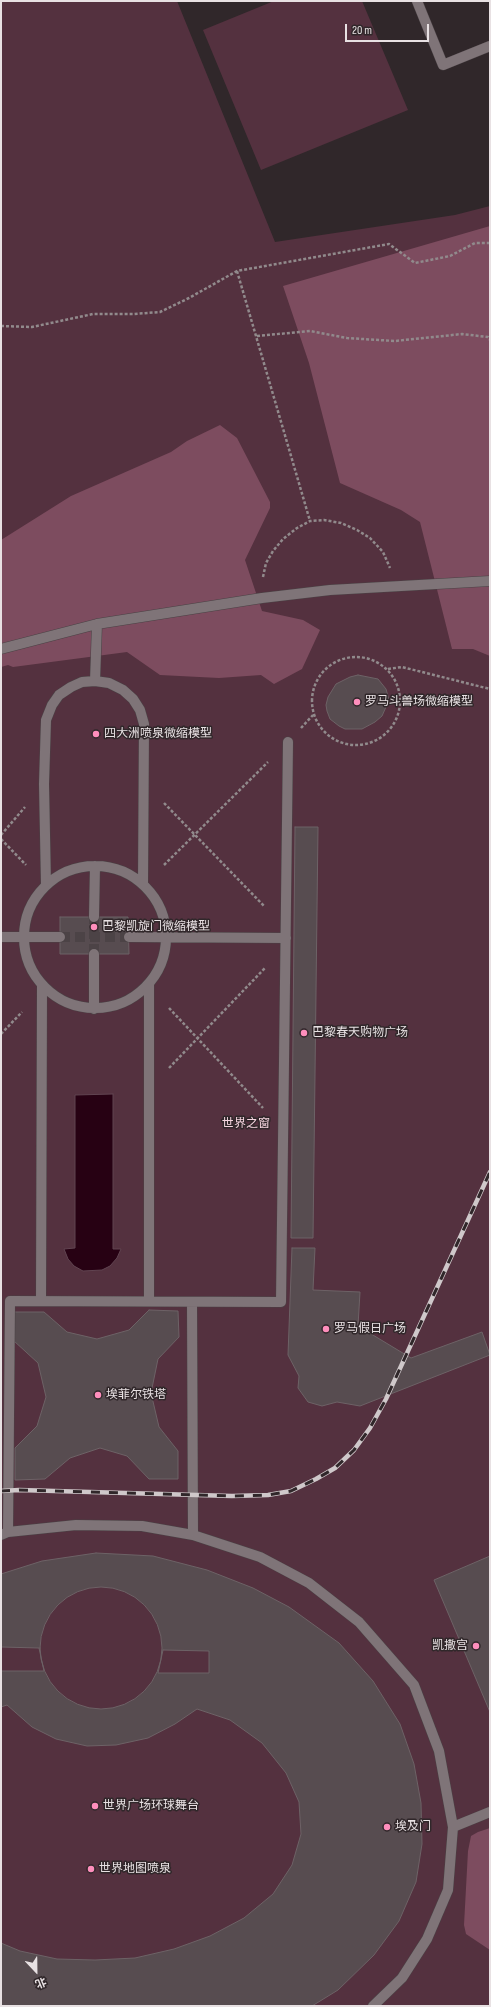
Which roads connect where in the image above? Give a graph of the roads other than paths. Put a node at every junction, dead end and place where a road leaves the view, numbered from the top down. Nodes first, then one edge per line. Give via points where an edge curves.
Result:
1 (417, 1) edge
2 (490, 46) edge
3 (490, 581) edge
4 (97, 624) junction
5 (1, 649) edge
6 (95, 681) junction
7 (288, 742) road end
8 (95, 866) junction
9 (144, 884) junction
10 (46, 886) junction
11 (94, 917) tunnel mouth
12 (60, 936) tunnel mouth
13 (1, 937) edge
14 (24, 937) junction
15 (129, 937) tunnel mouth
16 (167, 937) junction
17 (285, 943) junction
18 (94, 954) tunnel mouth
19 (149, 985) junction
20 (42, 986) junction
21 (94, 1009) junction
22 (41, 1301) junction
23 (149, 1302) junction
24 (192, 1302) junction
25 (4, 1534) edge
26 (193, 1535) junction
27 (490, 1812) edge
28 (453, 1826) junction
29 (373, 2006) edge

1 - 2 street via 443,65
3 - 4 street via 395,586 262,598
4 - 5 street
4 - 6 street
6 - 9 street via 109,683 123,690 140,710 144,724
6 - 10 street via 77,685 59,695 46,720
7 - 17 street
8 - 9 street via 129,874
8 - 10 street via 72,870 60,875
8 - 11 street
9 - 16 street via 156,899 164,917
10 - 14 street via 34,900 27,917
12 - 14 street
13 - 14 street
14 - 20 street via 27,960
15 - 16 street
16 - 17 street
16 - 19 street via 161,965
17 - 24 street via 281,1302
18 - 21 street
19 - 21 street via 134,997 116,1006
19 - 23 street
20 - 21 street via 58,999
20 - 22 street
22 - 23 street
22 - 25 street via 10,1301
23 - 24 street
24 - 26 street
25 - 26 street via 83,1525 142,1526
26 - 28 street via 260,1557 309,1583 359,1622 414,1685 439,1751
27 - 28 street
28 - 29 street via 448,1890 427,1938 402,1978

